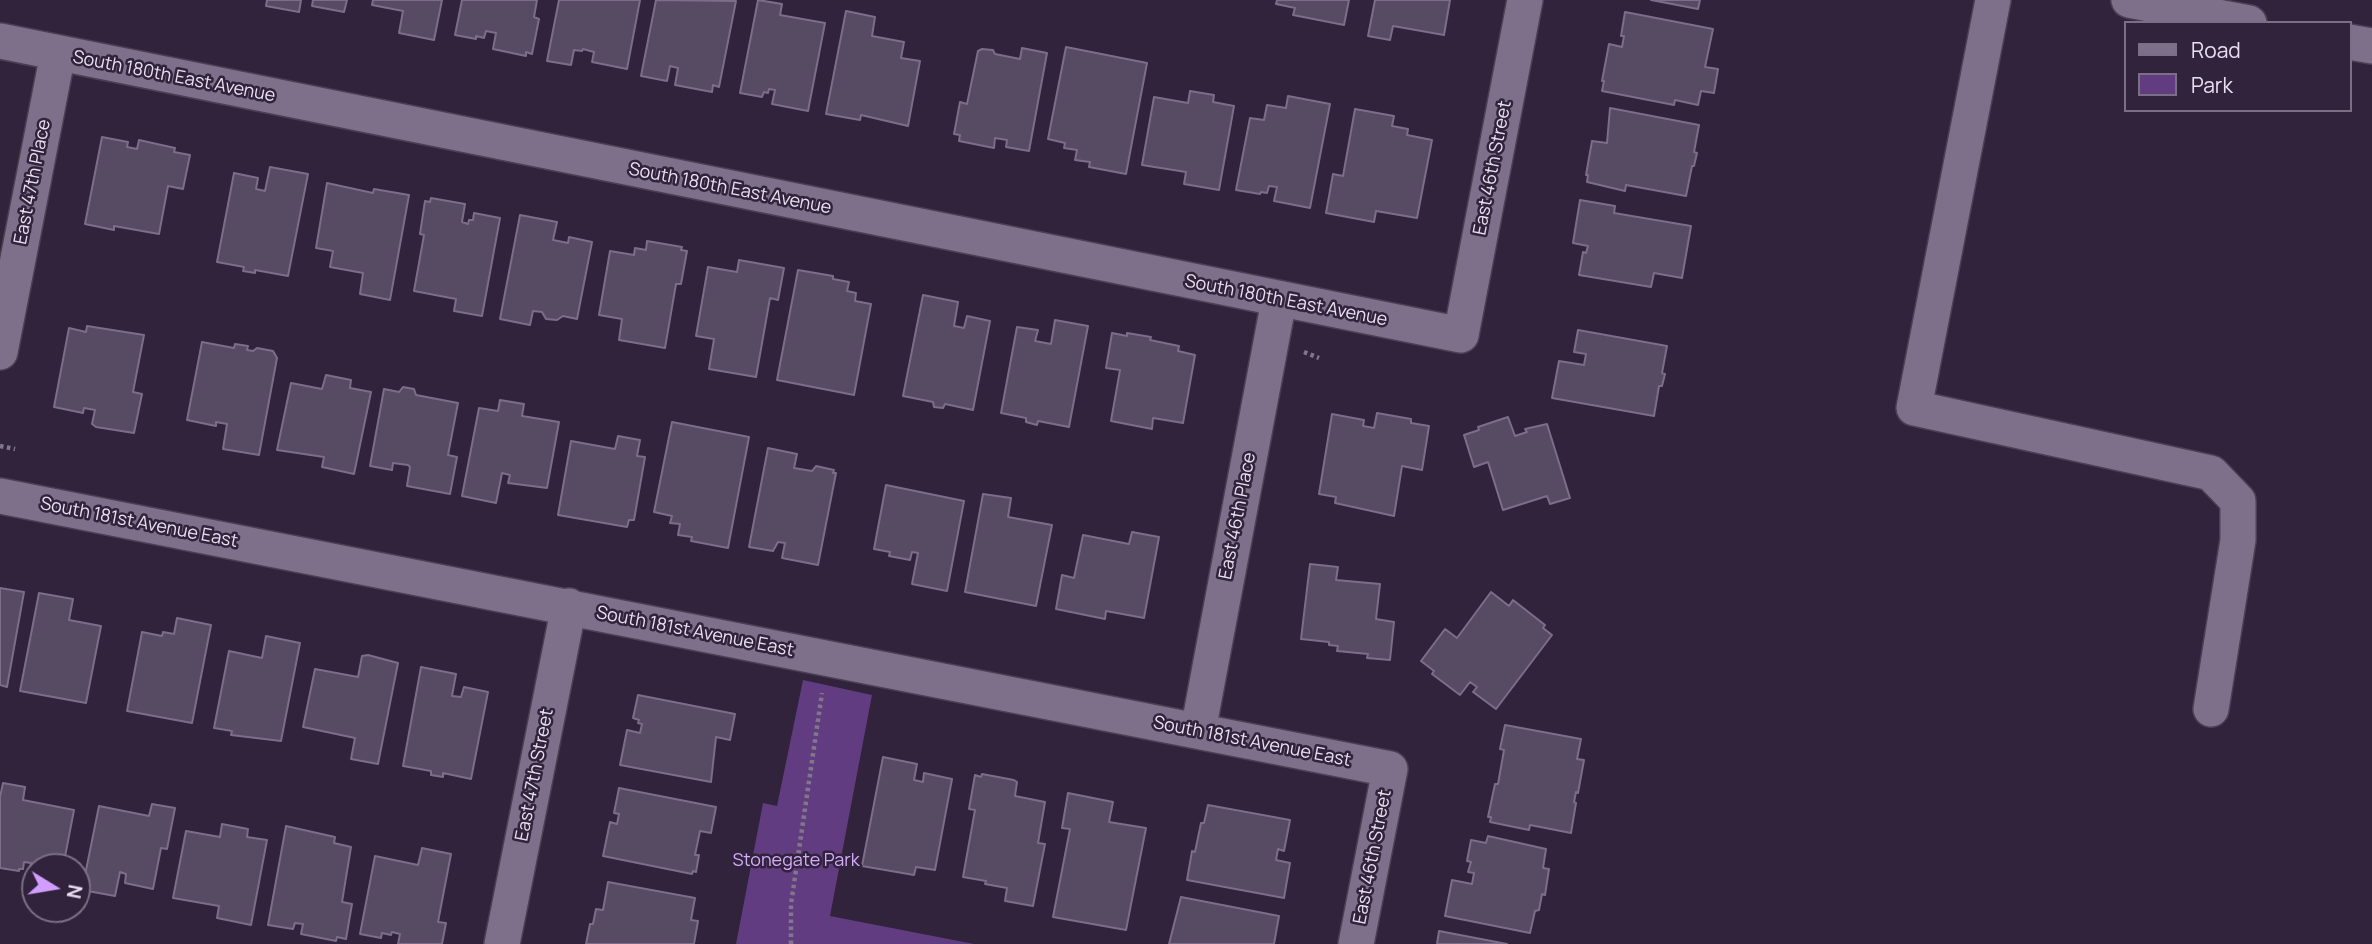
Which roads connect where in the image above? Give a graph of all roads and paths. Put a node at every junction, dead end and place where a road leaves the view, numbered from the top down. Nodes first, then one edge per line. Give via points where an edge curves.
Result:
1 (1525, 0) edge
2 (1993, 0) edge
3 (2129, 0) edge
4 (2239, 21) edge
5 (0, 41) edge
6 (2351, 42) edge
7 (2372, 46) edge
8 (58, 53) junction
9 (1279, 300) junction
10 (1461, 335) joint
11 (0, 352) edge
12 (0, 446) edge
13 (15, 449) dead end
14 (0, 496) edge
15 (569, 606) junction
16 (828, 658) junction
17 (2211, 709) dead end
18 (1198, 731) junction
19 (1390, 769) joint
20 (502, 944) edge
21 (790, 944) edge
22 (1356, 944) edge

1 - 10 street, East 46th Street
2 - 17 street via 1914,408 2211,473 2238,501 2238,540
3 - 4 street
5 - 8 street, South 180th East Avenue
6 - 7 street
8 - 9 street, South 180th East Avenue
8 - 11 street, East 47th Place
9 - 10 street, South 180th East Avenue
9 - 18 street, East 46th Place
12 - 13 path
14 - 15 street, South 181st Avenue East
15 - 16 street, South 181st Avenue East
15 - 20 street, East 47th Street
16 - 18 street, South 181st Avenue East
16 - 21 path via 800,834
18 - 19 street, South 181st Avenue East
19 - 22 street, East 46th Street

